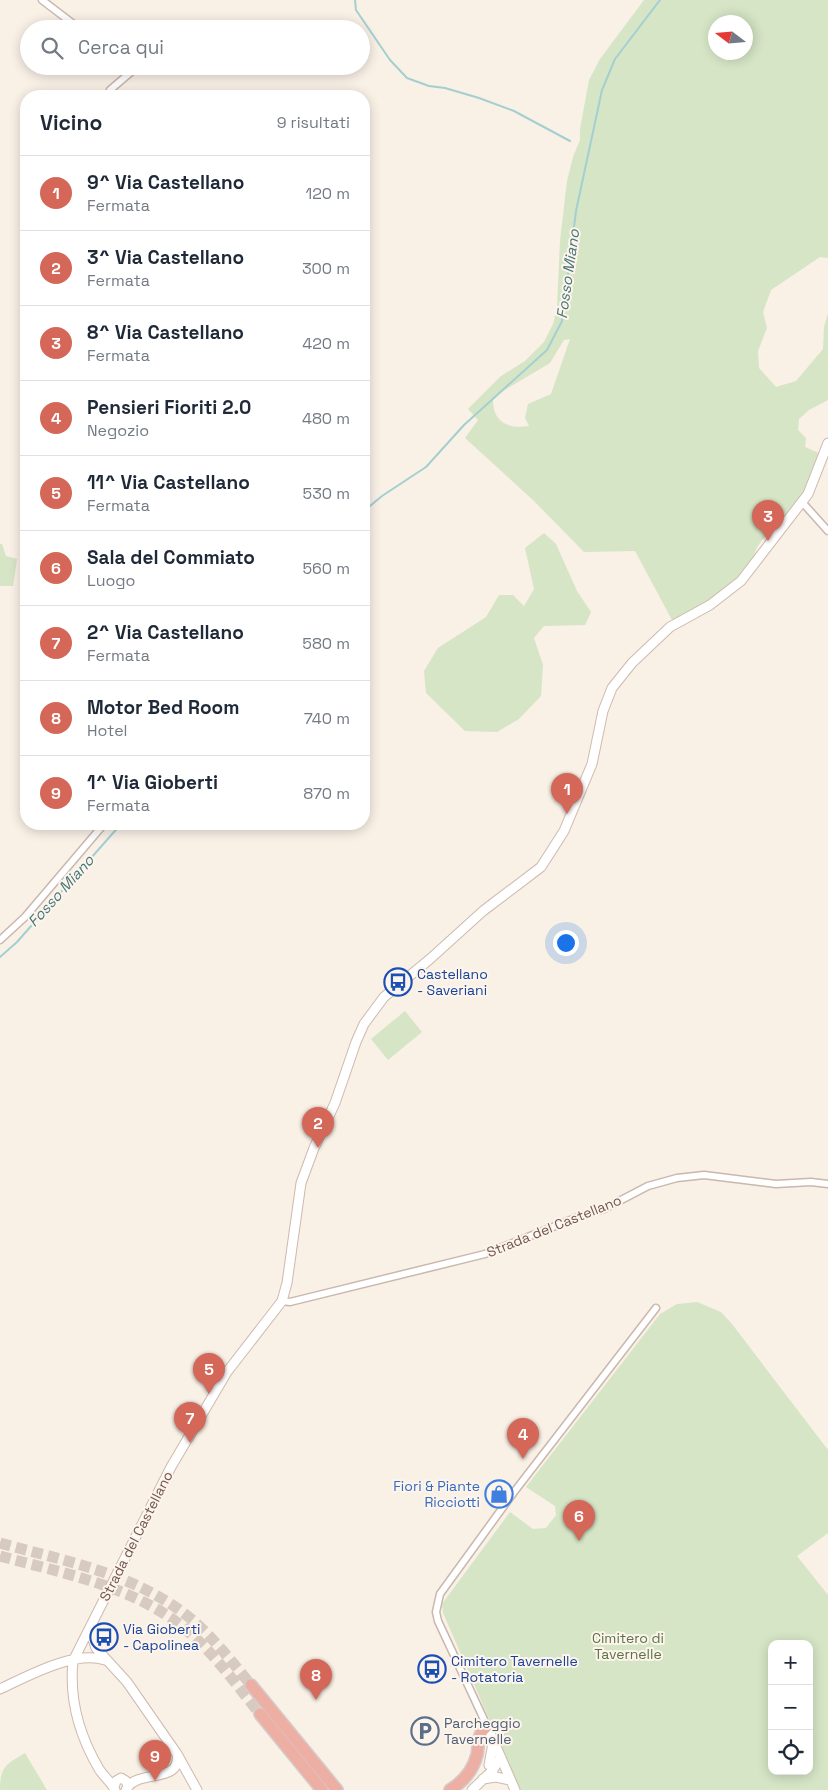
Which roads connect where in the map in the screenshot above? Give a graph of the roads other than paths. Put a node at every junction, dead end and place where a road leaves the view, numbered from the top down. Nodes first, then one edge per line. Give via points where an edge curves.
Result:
1 (42, 0) edge
2 (68, 20) edge
3 (128, 75) edge
4 (110, 90) edge
5 (828, 442) edge
6 (802, 502) junction
7 (828, 531) edge
8 (99, 830) edge
9 (0, 940) edge
10 (828, 1184) edge
11 (282, 1301) junction
12 (656, 1308) dead end
13 (93, 1620) junction
14 (73, 1661) junction
15 (106, 1661) junction
16 (251, 1685) tunnel mouth
17 (0, 1689) edge
18 (260, 1714) tunnel mouth
19 (487, 1726) junction
20 (493, 1741) junction
21 (177, 1754) junction
22 (500, 1758) junction
23 (489, 1765) junction
24 (510, 1780) junction
25 (477, 1785) edge
26 (115, 1788) edge
27 (127, 1789) edge
28 (197, 1790) edge
29 (322, 1790) edge
30 (337, 1790) edge
31 (450, 1790) edge
32 (515, 1790) edge

1 - 2 street
3 - 4 street
5 - 6 street, Strada del Castellano via 812,486
6 - 7 street
6 - 11 street, Strada del Castellano via 742,581 710,605 670,627 621,675 603,711 592,764 564,831 541,867 470,922 373,1009 356,1042 335,1103 305,1170
8 - 9 street via 25,917
10 - 11 street, Strada del Castellano via 776,1184 704,1175 677,1178 648,1186 604,1210 485,1254 290,1302
11 - 13 street, Strada del Castellano via 210,1400 139,1528
12 - 19 street via 440,1594 436,1612 438,1621
13 - 14 street, Strada del Castellano
13 - 15 street via 92,1636
14 - 15 street via 86,1657
14 - 17 street via 48,1667
14 - 26 street, Strada del Castellano via 70,1683 81,1732 100,1770
15 - 21 street via 127,1682
16 - 30 highway
18 - 29 highway
19 - 20 street
19 - 31 highway via 479,1735 472,1768
20 - 22 street
20 - 23 street
21 - 27 street via 176,1765 168,1774 142,1777
21 - 28 street
22 - 23 street
22 - 24 street
22 - 25 street
23 - 25 street
24 - 25 street via 496,1777
24 - 32 street
26 - 27 street, Strada del Castellano via 116,1780 120,1778 126,1781

